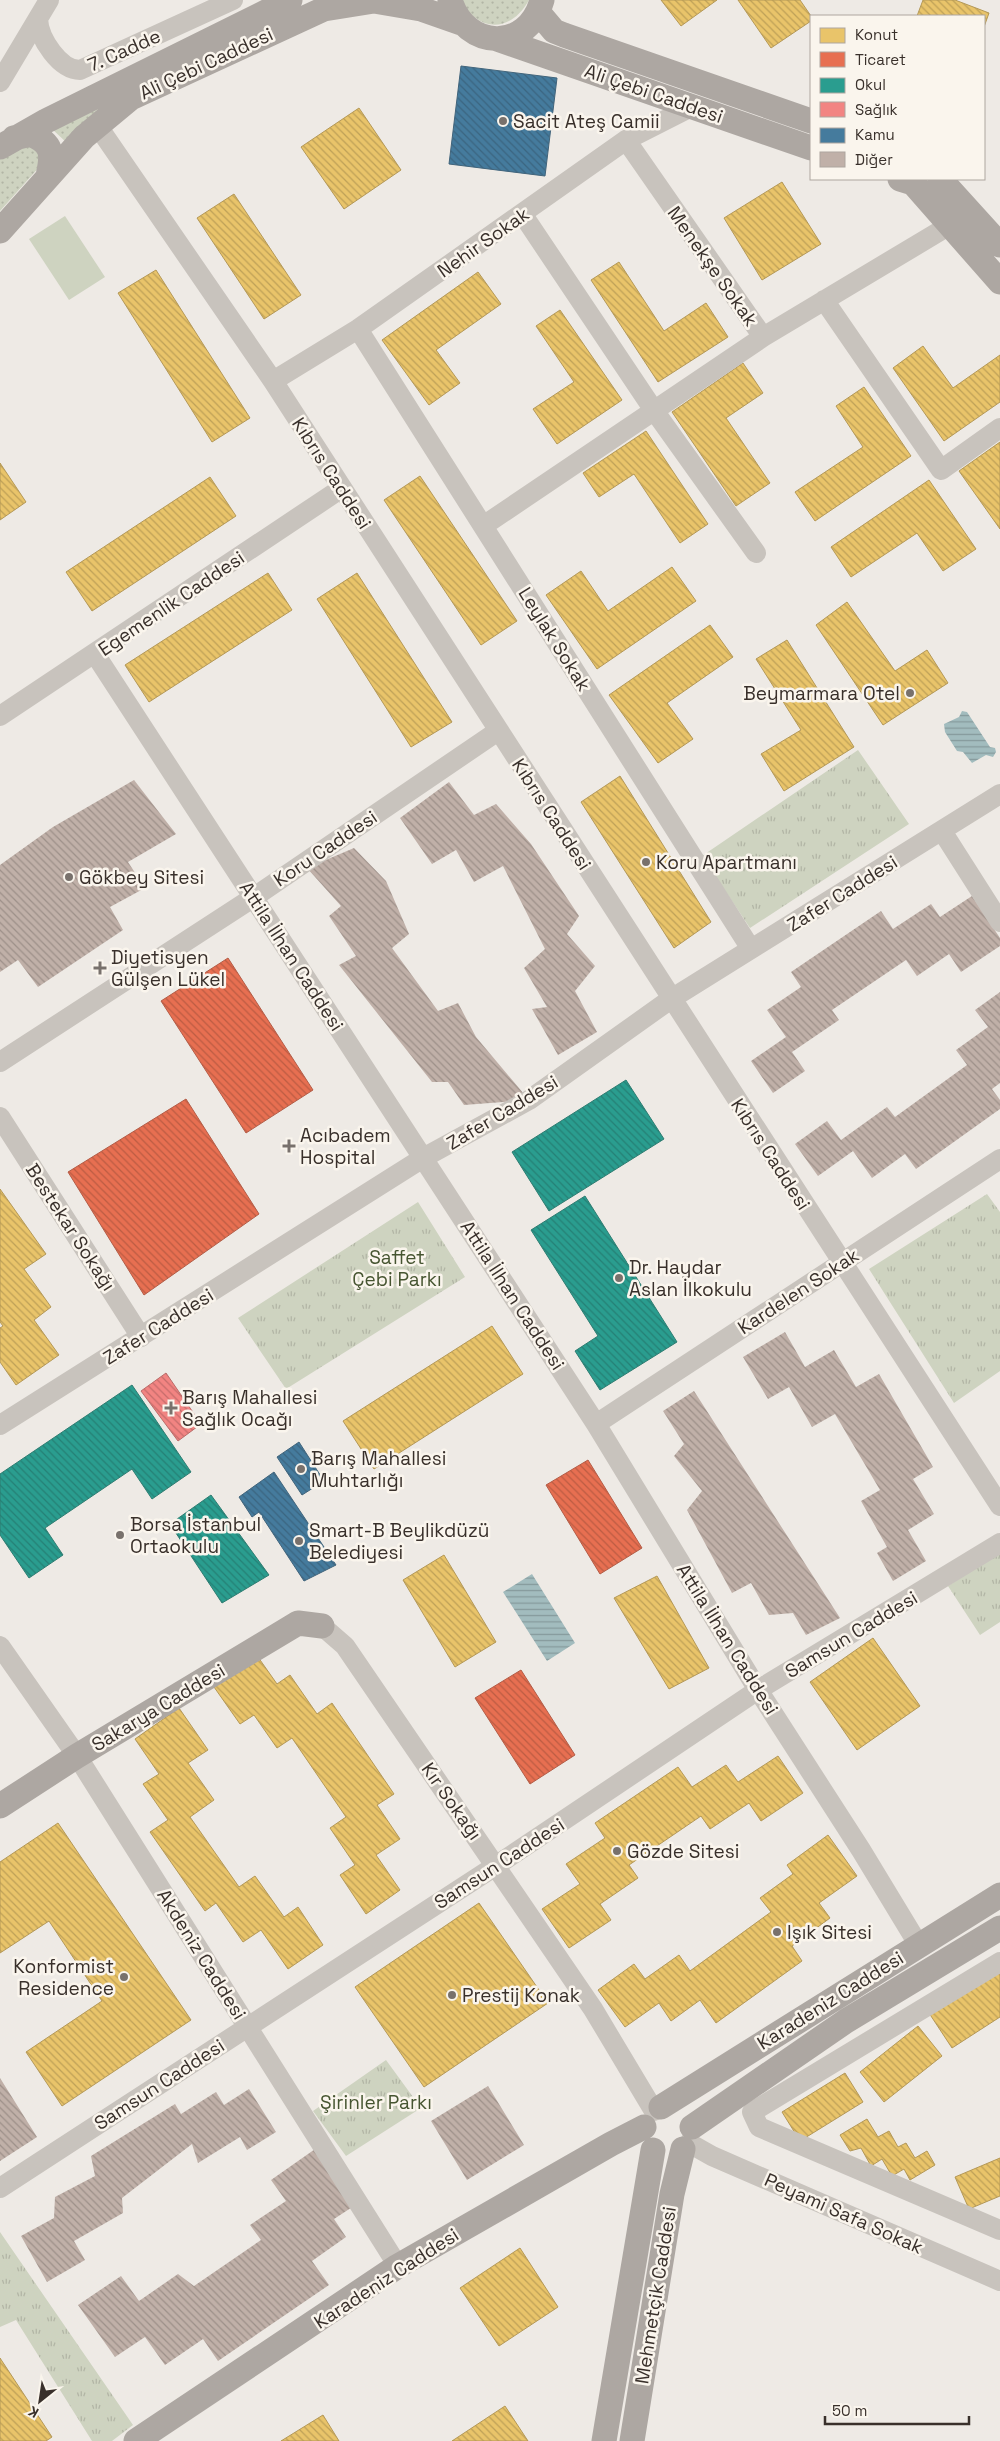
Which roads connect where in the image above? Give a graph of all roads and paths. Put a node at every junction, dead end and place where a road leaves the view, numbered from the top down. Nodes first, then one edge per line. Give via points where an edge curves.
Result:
1 (49, 0) edge
2 (233, 0) edge
3 (290, 0) edge
4 (450, 0) edge
5 (541, 3) edge
6 (38, 20) junction
7 (461, 24) junction
8 (497, 39) junction
9 (0, 82) edge
10 (693, 106) junction
11 (810, 121) edge
12 (98, 125) junction
13 (626, 140) junction
14 (4, 144) edge
15 (810, 148) edge
16 (48, 176) junction
17 (903, 180) edge
18 (941, 180) edge
19 (523, 215) junction
20 (950, 225) junction
21 (0, 231) edge
22 (1000, 245) edge
23 (1000, 282) edge
24 (824, 300) junction
25 (358, 329) junction
26 (763, 337) junction
27 (273, 381) junction
28 (653, 410) junction
29 (1000, 428) edge
30 (342, 488) junction
31 (483, 526) junction
32 (756, 553) dead end
33 (96, 654) junction
34 (0, 716) edge
35 (498, 731) junction
36 (1000, 794) edge
37 (942, 831) junction
38 (254, 897) junction
39 (1000, 922) edge
40 (751, 949) junction
41 (671, 999) junction
42 (0, 1062) edge
43 (0, 1116) edge
44 (423, 1158) junction
45 (1000, 1158) edge
46 (841, 1262) junction
47 (141, 1337) junction
48 (596, 1424) junction
49 (0, 1425) edge
50 (1000, 1506) edge
51 (1000, 1542) edge
52 (322, 1626) joint
53 (0, 1646) edge
54 (758, 1690) junction
55 (77, 1756) junction
56 (0, 1806) edge
57 (497, 1865) junction
58 (1000, 1895) edge
59 (1000, 1928) edge
60 (918, 1944) junction
61 (1000, 1962) edge
62 (248, 2027) junction
63 (653, 2115) junction
64 (688, 2140) junction
65 (653, 2150) junction
66 (0, 2188) edge
67 (1000, 2230) edge
68 (398, 2266) junction
69 (1000, 2281) edge
70 (136, 2441) edge
71 (604, 2441) edge
72 (632, 2441) edge

1 - 6 street
2 - 6 street, 7. Cadde via 80,70 70,70 64,65 41,35
3 - 14 main road, Ali Çebi Caddesi
4 - 7 main road
5 - 8 main road via 526,28 512,36
5 - 11 main road, Ali Çebi Caddesi via 554,31
6 - 9 street
7 - 8 main road, Ali Çebi Caddesi via 478,36
7 - 12 main road, Ali Çebi Caddesi via 421,9 374,1 324,9 131,98
8 - 10 main road, Ali Çebi Caddesi
10 - 13 street, Nehir Sokak
10 - 15 main road, Ali Çebi Caddesi
12 - 16 main road, Ali Çebi Caddesi
12 - 27 street, Kıbrıs Caddesi
13 - 19 street, Nehir Sokak
13 - 26 street, Menekşe Sokak
14 - 16 main road via 20,135 30,134 41,139 50,150
16 - 21 main road, Ali Çebi Caddesi
17 - 20 main road via 913,183
18 - 22 main road
19 - 25 street, Nehir Sokak
19 - 28 street
20 - 23 main road
20 - 24 street, Menekşe Sokak
24 - 26 street, Menekşe Sokak
24 - 29 street via 941,470
25 - 27 street, Nehir Sokak
25 - 31 street, Leylak Sokak
26 - 28 street
27 - 30 street, Kıbrıs Caddesi
28 - 31 street
28 - 32 street
30 - 33 street, Egemenlik Caddesi
30 - 35 street, Kıbrıs Caddesi
31 - 40 street, Leylak Sokak
33 - 34 street, Egemenlik Caddesi
33 - 38 street, Attila İlhan Caddesi
35 - 38 street, Koru Caddesi
35 - 41 street, Kıbrıs Caddesi
36 - 37 street, Zafer Caddesi
37 - 39 street
37 - 40 street, Zafer Caddesi
38 - 42 street, Koru Caddesi
38 - 44 street, Attila İlhan Caddesi
40 - 41 street, Zafer Caddesi
41 - 44 street, Zafer Caddesi via 529,1100
41 - 46 street, Kıbrıs Caddesi
43 - 47 street, Bestekar Sokağı
44 - 47 street, Zafer Caddesi
44 - 48 street, Attila İlhan Caddesi
45 - 46 street, Kardelen Sokak
46 - 48 street, Kardelen Sokak
46 - 50 street, Kıbrıs Caddesi
47 - 49 street, Zafer Caddesi
48 - 54 street, Attila İlhan Caddesi
51 - 54 street, Samsun Caddesi
52 - 55 main road, Sakarya Caddesi via 298,1622
52 - 57 street, Kır Sokağı via 345,1646
53 - 55 street, Akdeniz Caddesi
54 - 57 street, Samsun Caddesi
54 - 60 street, Attila İlhan Caddesi via 862,1850
55 - 56 main road, Sakarya Caddesi
55 - 62 street, Akdeniz Caddesi
57 - 62 street, Samsun Caddesi
57 - 63 street, Kır Sokağı via 593,2009
58 - 60 main road, Karadeniz Caddesi
59 - 64 main road, Karadeniz Caddesi via 846,2021
60 - 63 main road, Karadeniz Caddesi
61 - 67 street via 752,2112 759,2128
62 - 66 street, Samsun Caddesi
62 - 68 street, Akdeniz Caddesi
63 - 64 main road via 677,2108 684,2112
63 - 65 main road via 644,2136
63 - 68 main road, Karadeniz Caddesi via 611,2144
64 - 65 main road via 668,2155
64 - 69 street, Peyami Safa Sokak via 712,2156
64 - 72 main road, Mehmetçik Caddesi via 672,2194
65 - 71 main road, Mehmetçik Caddesi
68 - 70 main road, Karadeniz Caddesi

